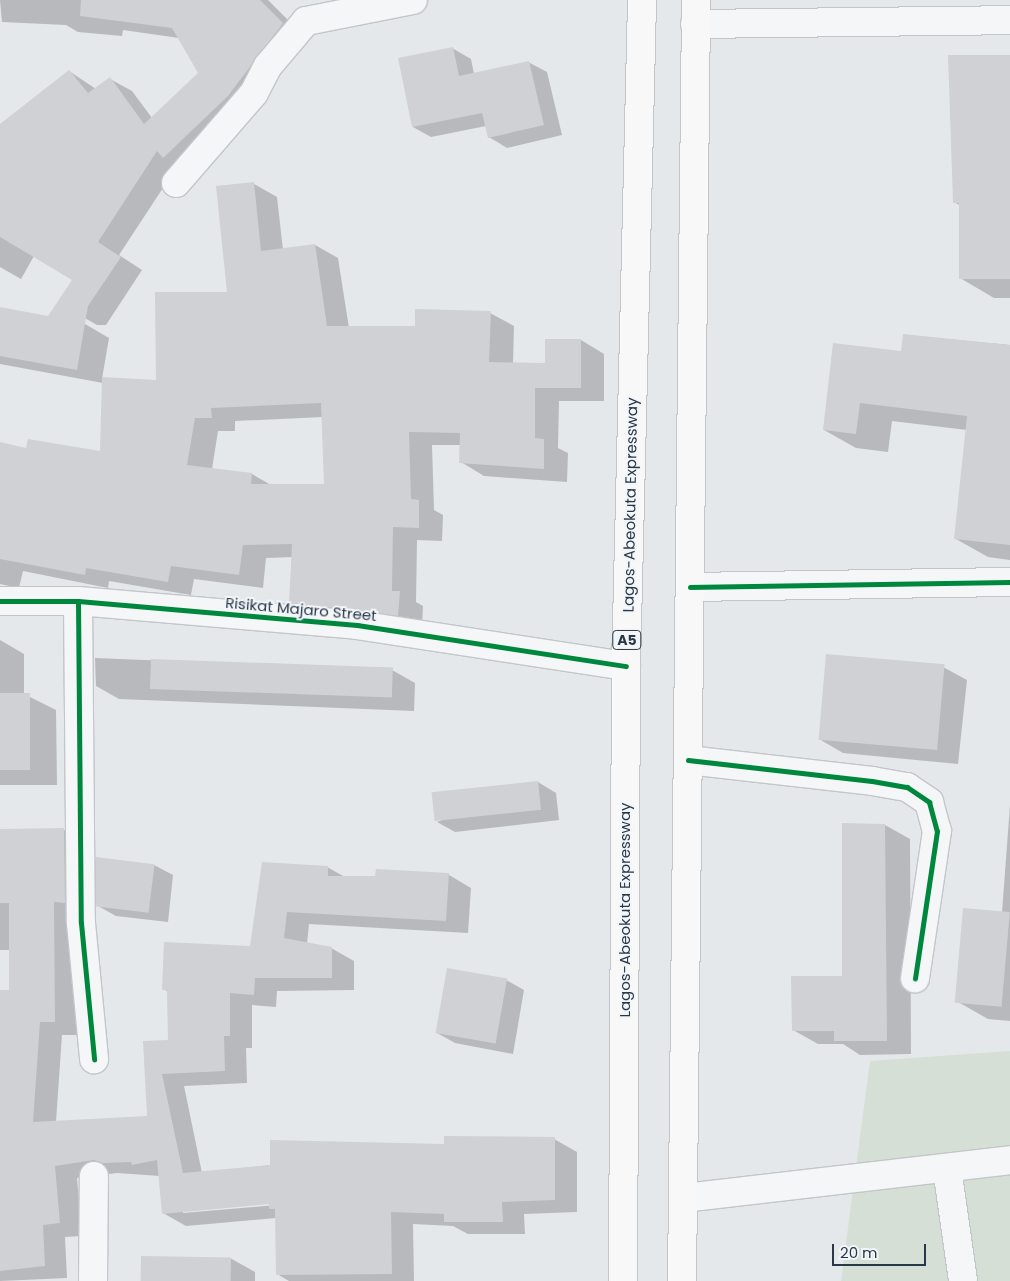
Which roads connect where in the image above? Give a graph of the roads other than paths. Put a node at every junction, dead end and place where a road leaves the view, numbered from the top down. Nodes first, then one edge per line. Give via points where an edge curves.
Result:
1 (412, 0) edge
2 (642, 0) edge
3 (695, 12) edge
4 (1010, 20) edge
5 (176, 183) dead end
6 (1010, 582) edge
7 (690, 587) junction
8 (0, 601) edge
9 (78, 601) junction
10 (626, 666) junction
11 (688, 760) junction
12 (915, 978) dead end
13 (94, 1059) dead end
14 (1010, 1160) edge
15 (947, 1168) junction
16 (94, 1176) dead end
17 (684, 1198) junction
18 (94, 1281) edge
19 (623, 1281) edge
20 (682, 1281) edge
21 (963, 1281) edge

1 - 5 street via 306,21 268,66 254,93
2 - 10 highway, Lagos-Abeokuta Expressway / A5
3 - 4 street
3 - 7 highway
6 - 7 street
7 - 11 highway
8 - 9 street, Risikat Majaro Street
9 - 10 street, Risikat Majaro Street via 357,625
9 - 13 street via 80,923
10 - 19 highway, Lagos-Abeokuta Expressway / A5
11 - 12 street via 890,784 907,787 929,802 937,831
11 - 17 highway
14 - 15 street
15 - 17 street
15 - 21 street
16 - 18 street
17 - 20 highway

